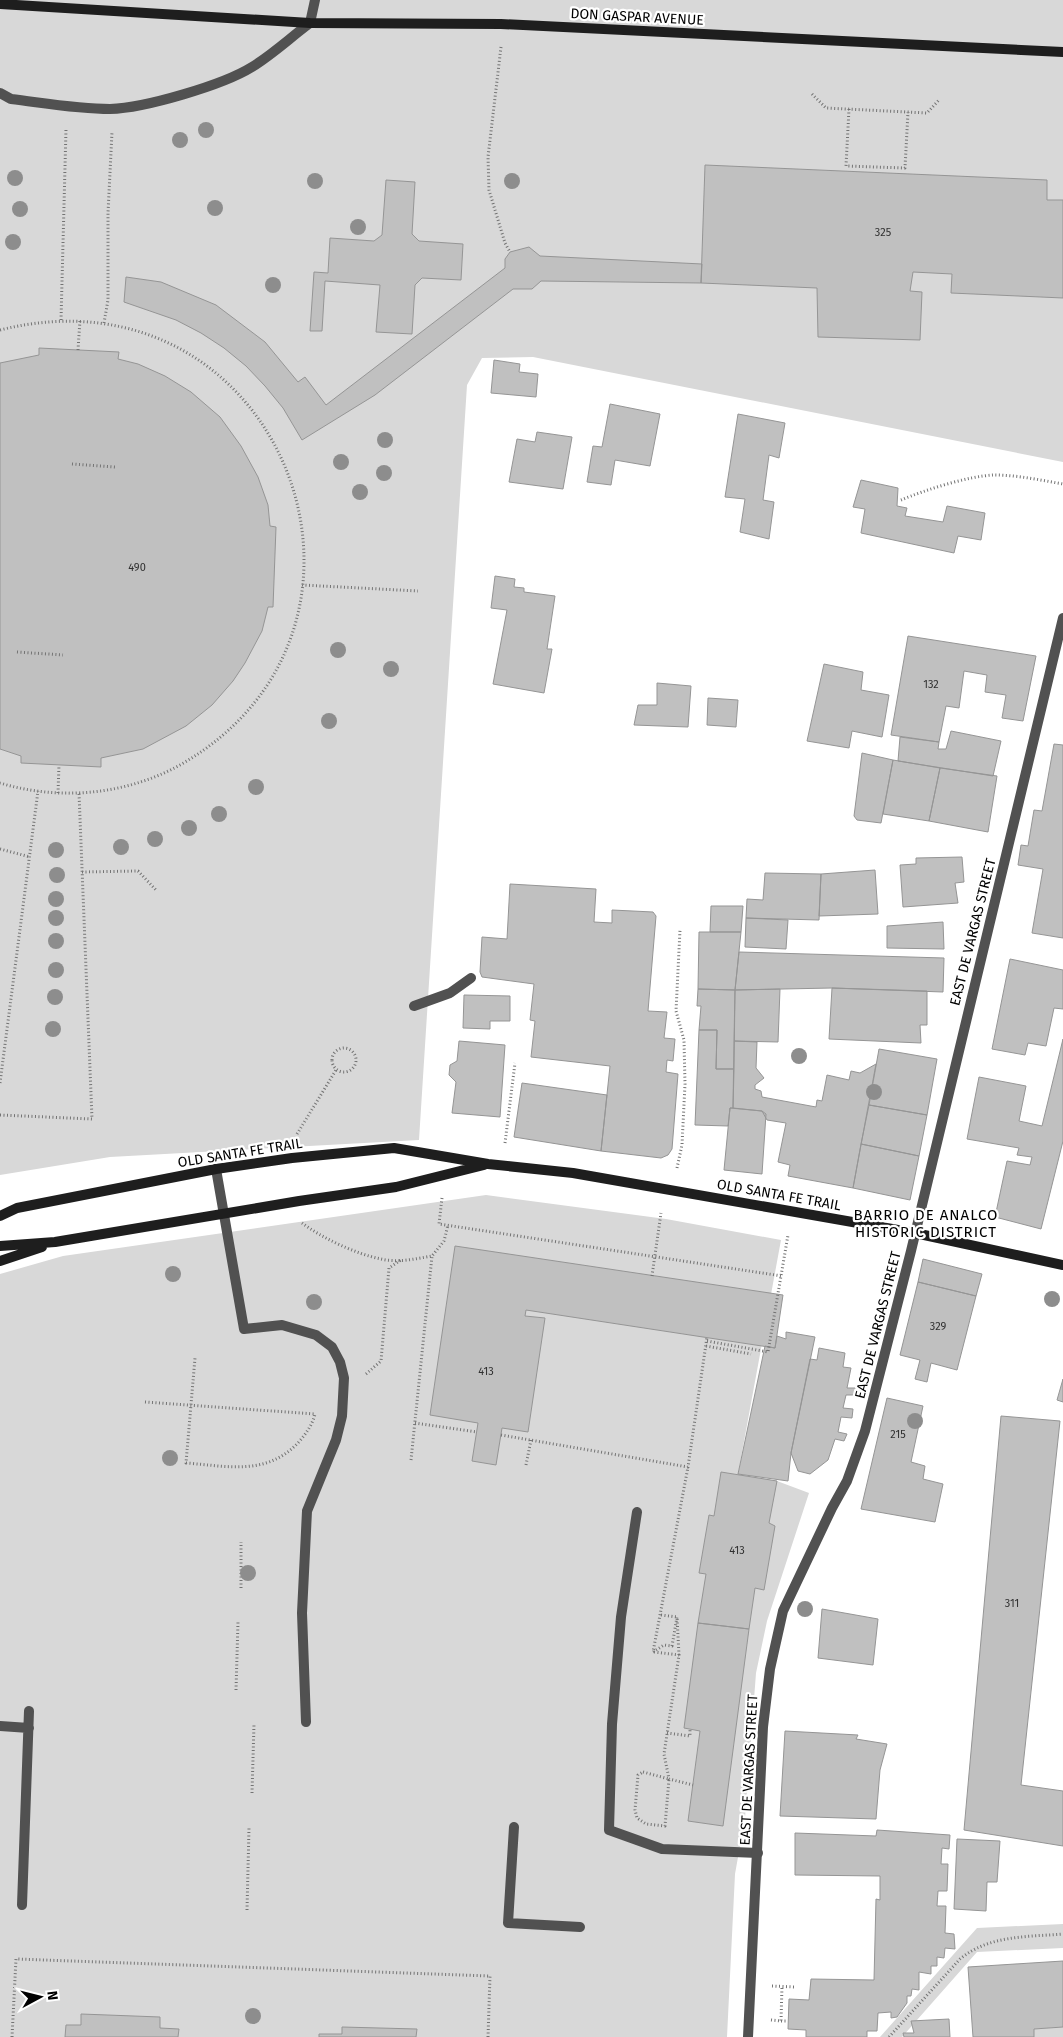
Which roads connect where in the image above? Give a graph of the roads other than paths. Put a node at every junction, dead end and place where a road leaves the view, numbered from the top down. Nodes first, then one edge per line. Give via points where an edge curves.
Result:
1 (315, 0) edge
2 (0, 4) edge
3 (310, 23) junction
4 (1063, 52) edge
5 (0, 93) edge
6 (1063, 618) edge
7 (471, 978) dead end
8 (414, 1006) dead end
9 (488, 1164) junction
10 (216, 1169) junction
11 (17, 1208) junction
12 (0, 1211) edge
13 (225, 1214) junction
14 (0, 1216) edge
15 (915, 1232) junction
16 (55, 1242) junction
17 (0, 1246) edge
18 (0, 1261) edge
19 (1063, 1265) edge
20 (637, 1512) dead end
21 (29, 1711) dead end
22 (306, 1722) dead end
23 (0, 1726) edge
24 (28, 1728) junction
25 (514, 1827) dead end
26 (758, 1853) junction
27 (22, 1905) dead end
28 (580, 1927) dead end
29 (748, 2037) edge

1 - 3 street
2 - 3 street, DON GASPAR AVENUE
3 - 4 street, DON GASPAR AVENUE via 501,24
3 - 5 street via 252,67 208,87 154,101 113,109 90,108 11,99
6 - 15 street, EAST DE VARGAS STREET
7 - 8 street via 450,993
9 - 10 street, OLD SANTA FE TRAIL via 394,1148
9 - 13 street, OLD SANTA FE TRAIL via 396,1187
9 - 15 street, OLD SANTA FE TRAIL via 573,1173
10 - 11 street, OLD SANTA FE TRAIL
10 - 13 street
11 - 12 street
11 - 14 street, OLD SANTA FE TRAIL
13 - 16 street, OLD SANTA FE TRAIL
13 - 22 street via 244,1329 282,1325 316,1336 332,1347 344,1378 342,1416 336,1440 307,1511 302,1612
15 - 19 street, OLD SANTA FE TRAIL
15 - 26 street, EAST DE VARGAS STREET via 865,1431 847,1481 783,1611 770,1669 763,1727
16 - 17 street, OLD SANTA FE TRAIL
16 - 18 street
20 - 26 street via 620,1617 609,1830 662,1849
21 - 24 street
23 - 24 street
24 - 27 street
25 - 28 street via 508,1923
26 - 29 street, EAST DE VARGAS STREET

